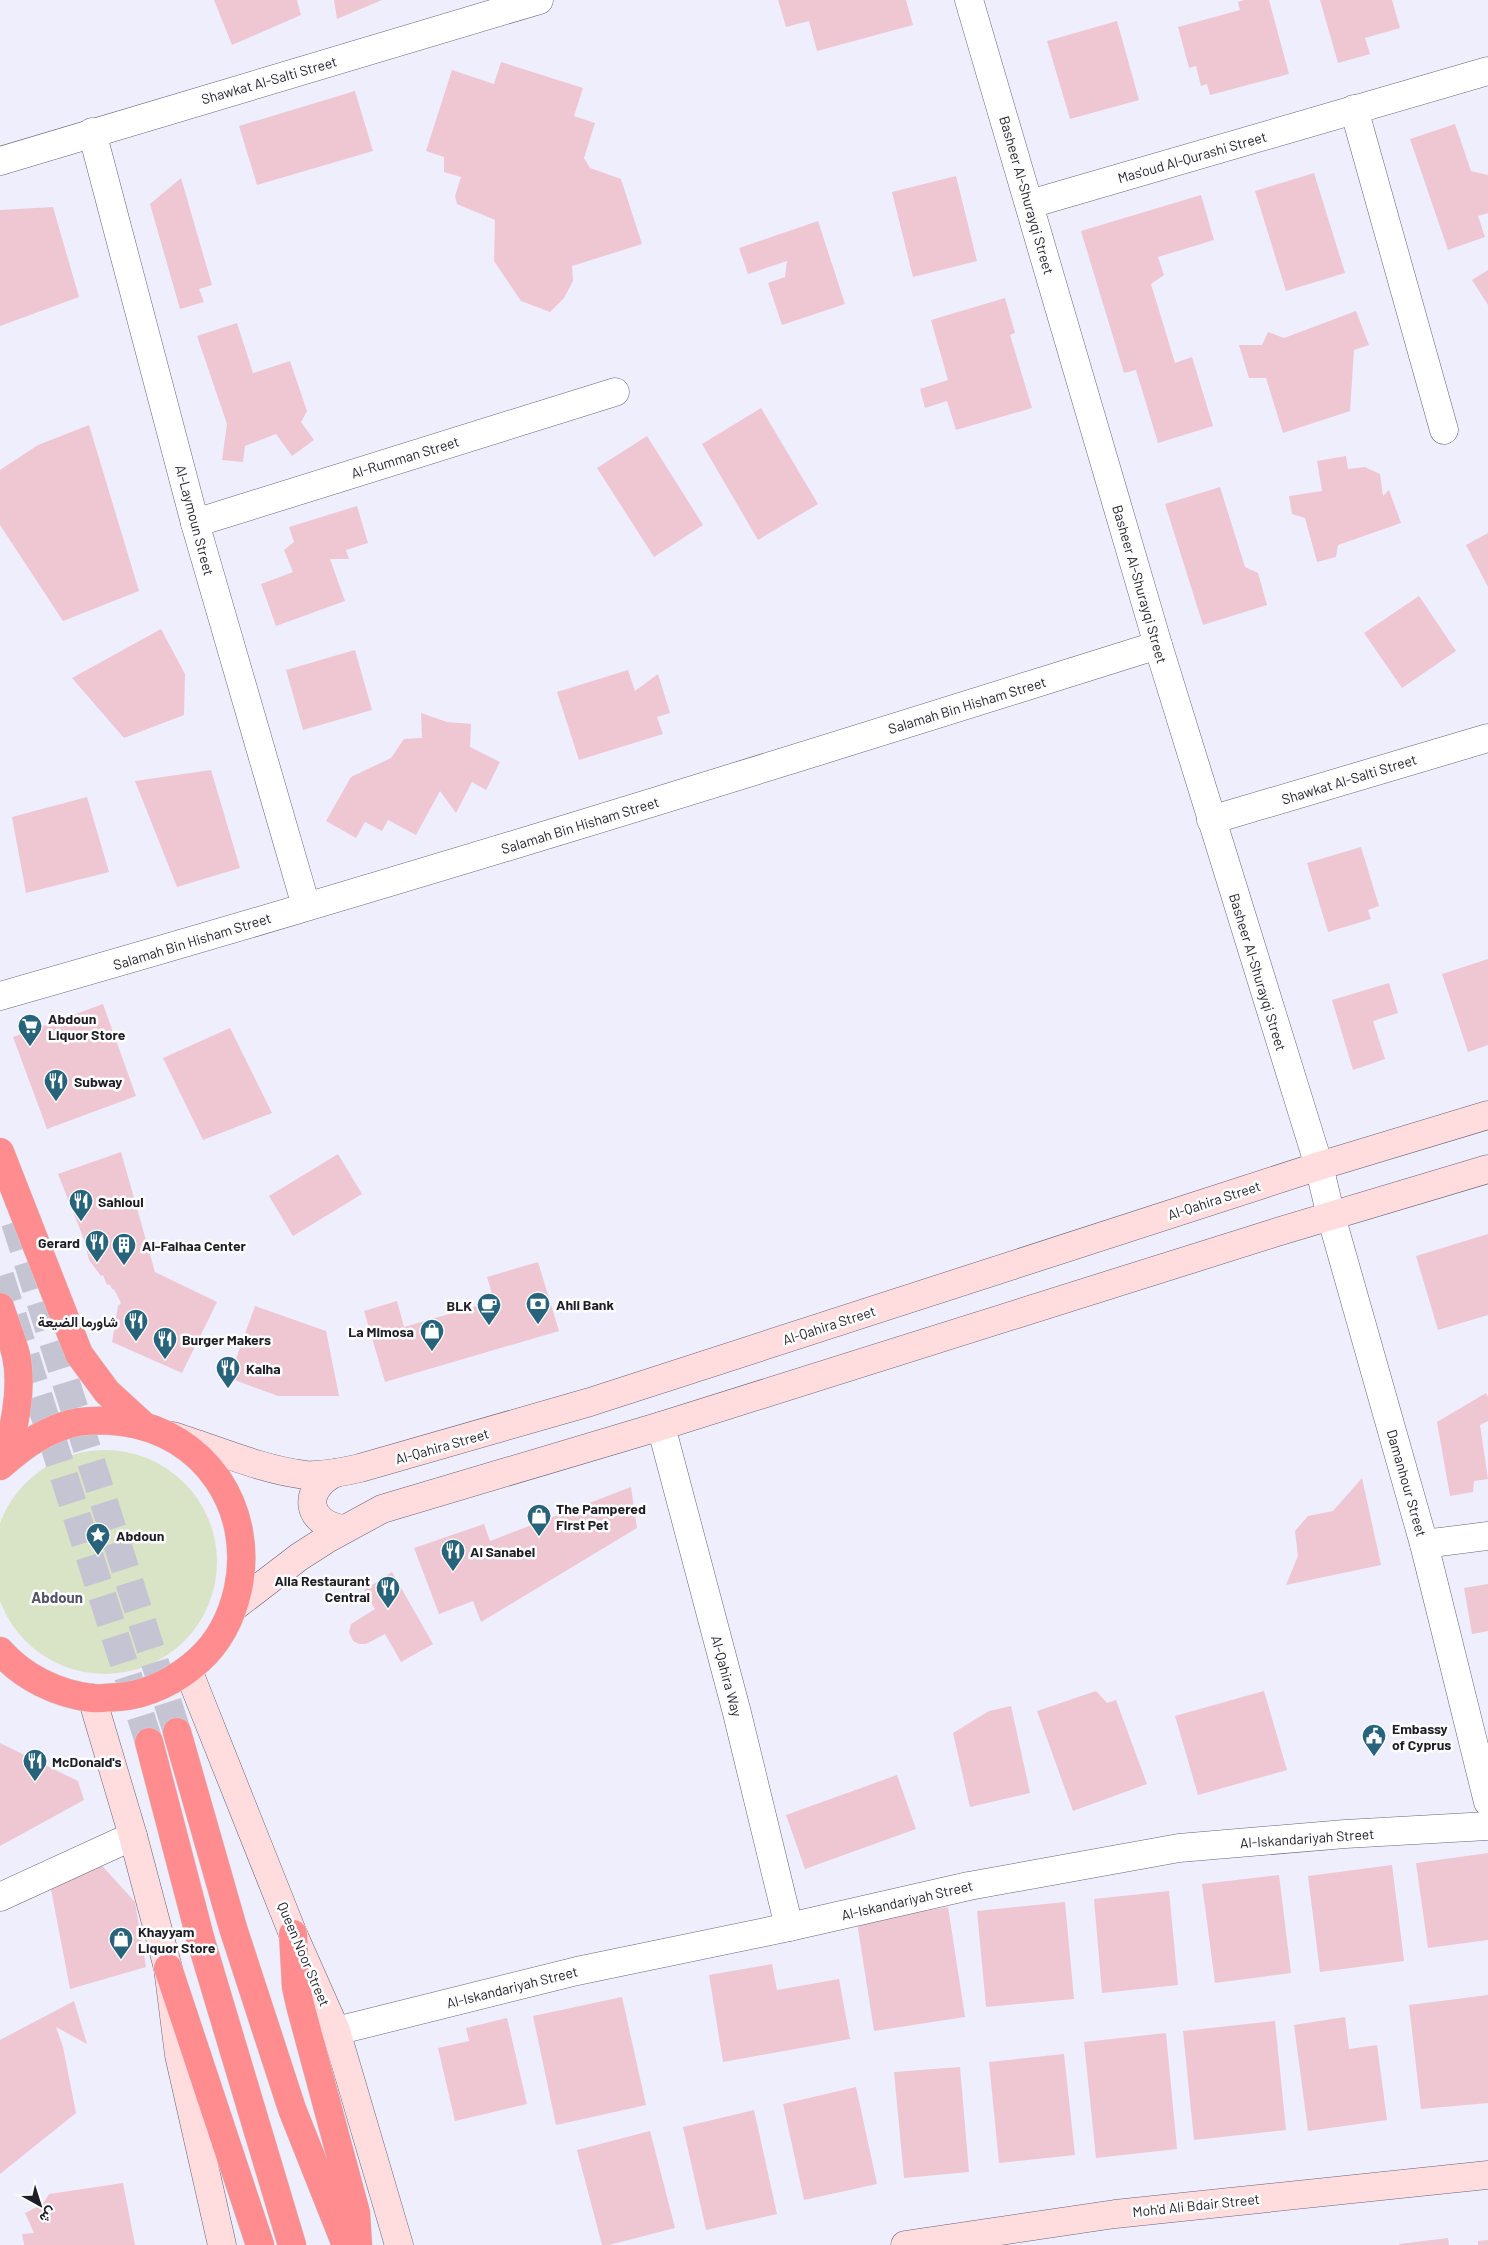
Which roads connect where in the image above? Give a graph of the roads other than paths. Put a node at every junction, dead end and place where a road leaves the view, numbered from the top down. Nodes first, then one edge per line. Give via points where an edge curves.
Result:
1 (539, 0) edge
2 (969, 0) edge
3 (1488, 71) edge
4 (1354, 109) junction
5 (92, 132) junction
6 (0, 161) edge
7 (1030, 204) junction
8 (615, 392) dead end
9 (1444, 430) dead end
10 (195, 523) junction
11 (1158, 645) junction
12 (1488, 738) edge
13 (1211, 820) junction
14 (306, 906) junction
15 (0, 996) edge
16 (1488, 1114) edge
17 (0, 1152) edge
18 (1319, 1166) junction
19 (1488, 1170) edge
20 (1331, 1216) junction
21 (0, 1307) edge
22 (662, 1426) junction
23 (154, 1429) junction
24 (0, 1465) edge
25 (335, 1473) junction
26 (344, 1529) junction
27 (1488, 1536) edge
28 (1424, 1544) junction
29 (234, 1607) junction
30 (4, 1658) edge
31 (188, 1670) junction
32 (92, 1698) junction
33 (177, 1732) tunnel mouth
34 (149, 1742) tunnel mouth
35 (1488, 1802) edge
36 (1488, 1826) edge
37 (133, 1836) junction
38 (0, 1897) edge
39 (790, 1927) junction
40 (293, 1934) junction
41 (168, 1968) junction
42 (336, 2030) junction
43 (1488, 2175) edge
44 (222, 2245) edge
45 (260, 2245) edge
46 (292, 2245) edge
47 (346, 2245) edge
48 (358, 2245) edge
49 (399, 2245) edge
50 (905, 2245) edge

1 - 5 street, Shawkat Al-Salti Street
2 - 7 street, Basheer Al-Shurayqi Street
3 - 4 street, Mas'oud Al-Qurashi Street
4 - 7 street, Mas'oud Al-Qurashi Street
4 - 9 street
5 - 6 street, Shawkat Al-Salti Street
5 - 10 street, Al-Laymoun Street
7 - 11 street, Basheer Al-Shurayqi Street
8 - 10 street, Al-Rumman Street
10 - 14 street, Al-Laymoun Street
11 - 13 street, Basheer Al-Shurayqi Street
11 - 14 street, Salamah Bin Hisham Street via 735,778
12 - 13 street, Shawkat Al-Salti Street
13 - 18 street, Basheer Al-Shurayqi Street
14 - 15 street, Salamah Bin Hisham Street
16 - 18 main road, Al-Qahira Street
17 - 23 highway via 79,1354 107,1392
18 - 20 street, Damanhour Street
18 - 25 main road, Al-Qahira Street via 590,1402 388,1461
19 - 20 main road
20 - 22 main road
20 - 28 street, Damanhour Street
21 - 24 highway via 16,1356 18,1374 18,1395 6,1454
22 - 26 main road via 382,1509
22 - 39 street, Al-Qahira Way
23 - 24 highway via 104,1420 64,1425 29,1442
23 - 25 main road, Al-Qahira Street via 278,1470 308,1475
23 - 29 highway via 199,1457 225,1488 240,1526 243,1567
25 - 26 main road via 320,1482 312,1496 312,1505 321,1520
26 - 29 main road via 299,1557
27 - 28 street
28 - 35 street, Damanhour Street
29 - 31 highway via 208,1652
30 - 32 highway via 49,1687
31 - 32 highway via 159,1687 126,1696
31 - 40 main road, Queen Noor Street
32 - 37 main road
33 - 47 highway via 233,1928 292,2109
34 - 46 highway via 201,1941
36 - 39 street, Al-Iskandariyah Street via 1179,1848 969,1886
37 - 38 street
37 - 41 main road
39 - 42 street, Al-Iskandariyah Street via 577,1971
40 - 42 main road, Queen Noor Street
40 - 48 highway via 296,1987 356,2214
41 - 44 main road via 179,2054
41 - 45 highway
42 - 49 main road, Queen Noor Street
43 - 50 main road, Moh'd Ali Bdair Street via 1115,2214

